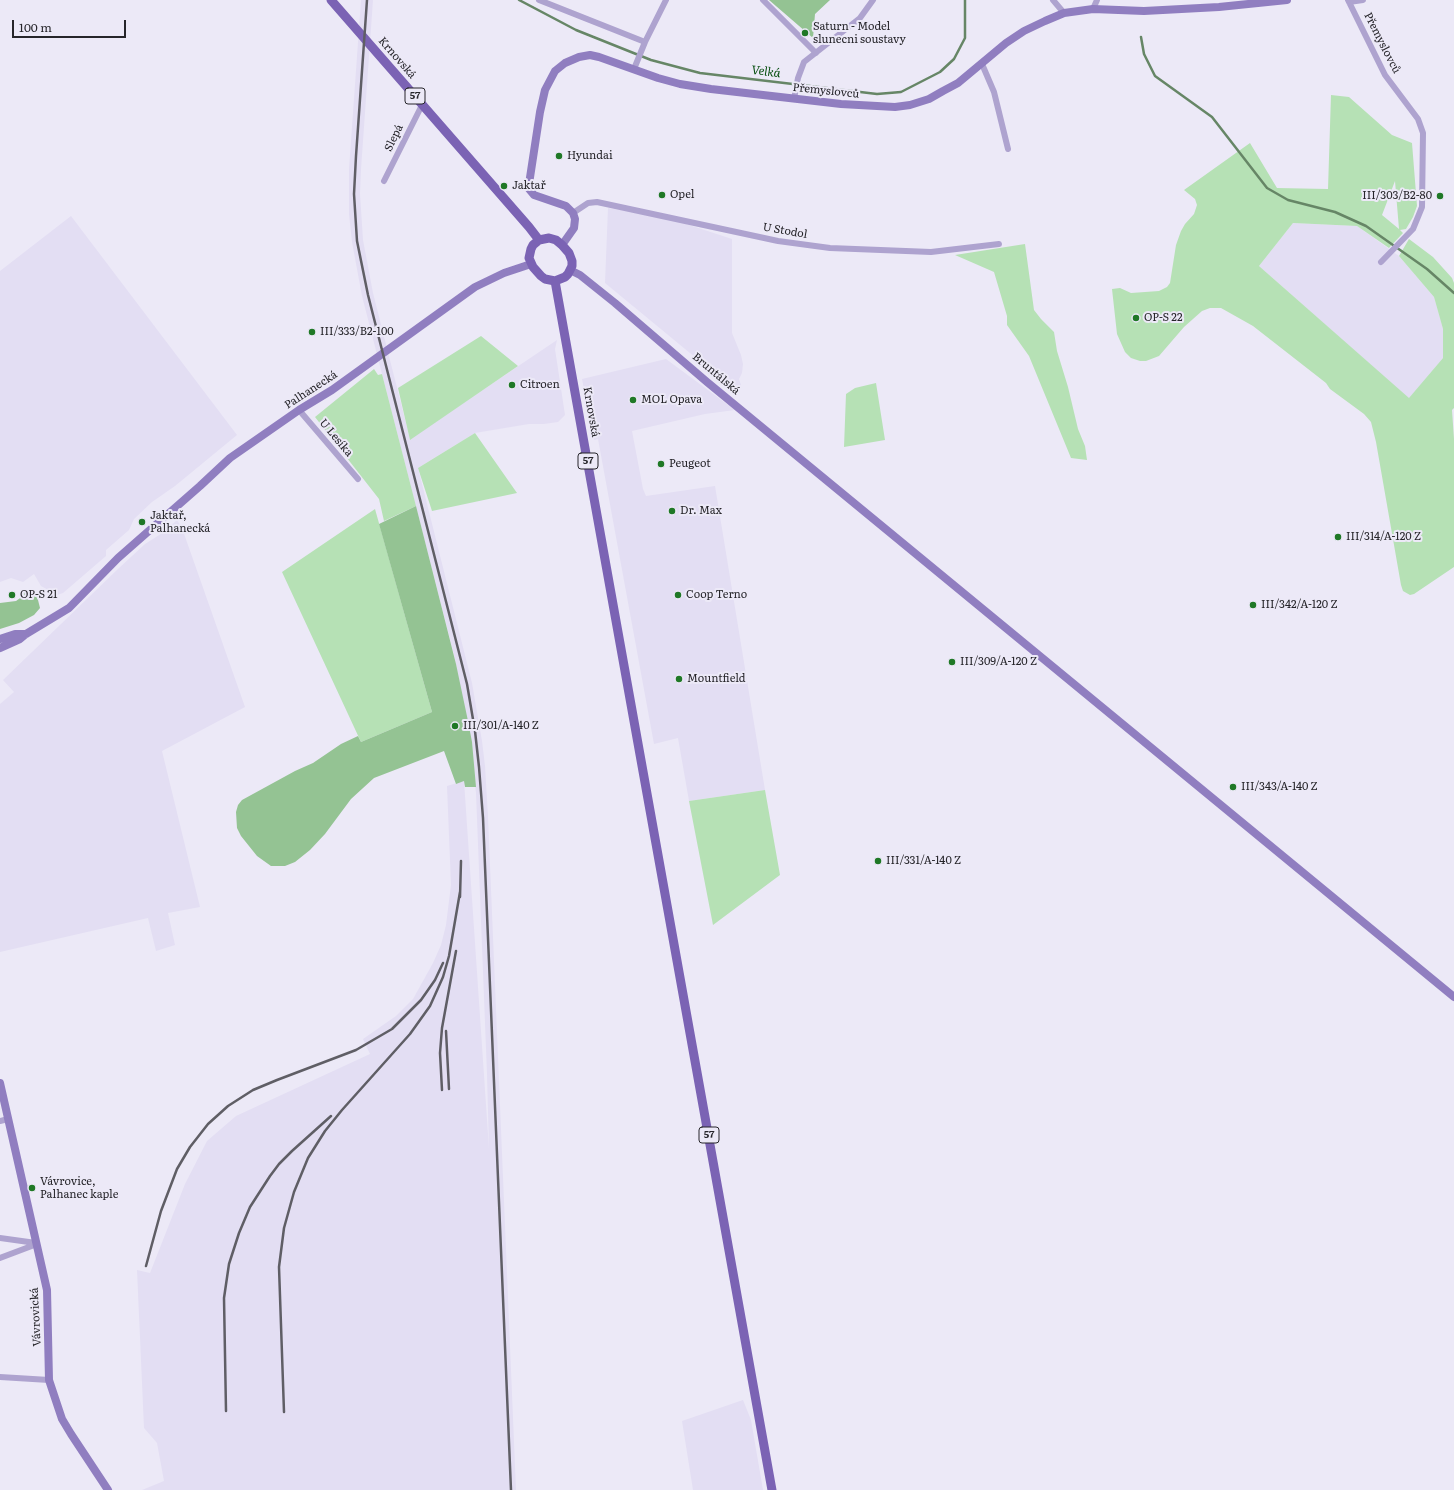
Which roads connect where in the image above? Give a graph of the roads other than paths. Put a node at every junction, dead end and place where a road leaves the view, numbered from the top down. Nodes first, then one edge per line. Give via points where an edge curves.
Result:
1 (332, 0) edge
2 (539, 0) edge
3 (666, 0) edge
4 (763, 0) edge
5 (873, 0) edge
6 (1053, 0) edge
7 (1097, 0) edge
8 (1287, 0) edge
9 (1363, 0) edge
10 (1348, 1) edge
11 (1093, 9) junction
12 (1064, 13) junction
13 (644, 45) junction
14 (816, 53) junction
15 (982, 64) junction
16 (635, 66) junction
17 (795, 95) junction
18 (422, 104) junction
19 (1008, 149) dead end
20 (384, 181) dead end
21 (573, 213) junction
22 (539, 240) junction
23 (999, 244) dead end
24 (562, 245) junction
25 (1381, 262) dead end
26 (531, 264) junction
27 (570, 270) junction
28 (555, 281) junction
29 (299, 410) junction
30 (358, 479) dead end
31 (26, 634) junction
32 (0, 639) edge
33 (0, 648) edge
34 (1454, 997) edge
35 (0, 1083) edge
36 (4, 1120) edge
37 (0, 1238) edge
38 (38, 1244) junction
39 (0, 1258) edge
40 (0, 1377) edge
41 (49, 1380) junction
42 (108, 1490) edge
43 (772, 1490) edge

1 - 18 main road, Krnovská / 57
2 - 13 street
3 - 13 street
4 - 14 street
5 - 14 street via 860,18
6 - 12 street
7 - 11 street
8 - 11 street, Přemyslovců via 1144,11
9 - 10 street, Přemyslovců
10 - 25 street, Přemyslovců via 1385,75 1418,119 1423,133 1422,207 1413,229
11 - 12 street, Přemyslovců
12 - 15 street, Přemyslovců via 1024,31
13 - 16 street
14 - 17 street via 804,62
15 - 17 street, Přemyslovců via 958,83 929,99 910,105 876,107
15 - 19 street via 994,92
16 - 17 street, Přemyslovců via 658,78 680,84 740,94
16 - 21 street, Přemyslovců via 590,55 582,56 561,66 547,86 541,104 529,187 534,195 566,206
18 - 20 street, Slepá
18 - 22 main road, Krnovská / 57
21 - 23 street, U Stodol via 588,203 596,202 778,241 830,248 932,252
21 - 24 street via 574,228
22 - 24 main road via 552,238
22 - 26 main road via 531,249
24 - 27 main road via 571,257
26 - 28 main road via 545,279
26 - 29 street, Palhanecká via 496,276 475,287 383,355
27 - 28 main road via 565,277
27 - 34 street, Bruntálská via 586,280
28 - 43 main road, Krnovská / 57
29 - 30 street, U Lesíka
29 - 31 street, Palhanecká via 230,458 118,558 69,608
31 - 32 street via 15,634
31 - 33 street, Palhanecká via 20,640
35 - 36 street, Vávrovická
36 - 38 street, Vávrovická
37 - 38 street
38 - 39 street
38 - 41 street, Vávrovická via 47,1290
40 - 41 street
41 - 42 street, Vávrovická via 62,1419

